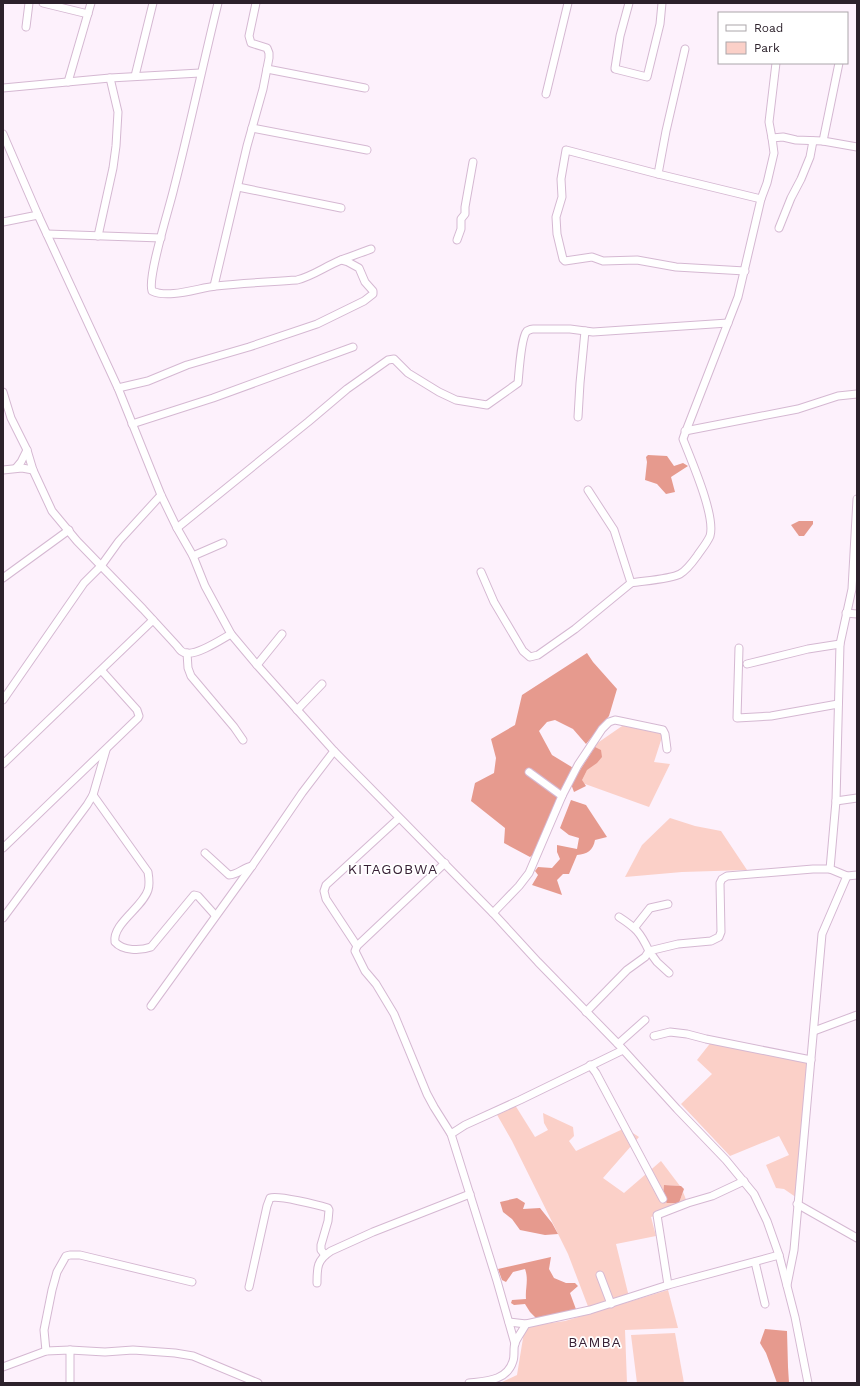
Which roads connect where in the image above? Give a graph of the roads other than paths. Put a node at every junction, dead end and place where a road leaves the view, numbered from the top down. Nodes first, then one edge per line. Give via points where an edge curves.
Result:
1 (29, 3) edge
2 (43, 3) edge
3 (91, 3) edge
4 (153, 3) edge
5 (218, 3) edge
6 (256, 3) edge
7 (568, 3) edge
8 (629, 3) edge
9 (662, 3) edge
10 (88, 14) junction
11 (26, 27) dead end
12 (685, 49) dead end
13 (776, 64) edge
14 (839, 64) edge
15 (267, 69) junction
16 (200, 73) junction
17 (135, 76) junction
18 (110, 78) junction
19 (68, 82) junction
20 (3, 88) edge
21 (365, 88) dead end
22 (546, 94) dead end
23 (252, 128) junction
24 (3, 134) edge
25 (772, 138) junction
26 (813, 141) junction
27 (823, 141) junction
28 (857, 147) edge
29 (367, 150) dead end
30 (473, 162) dead end
31 (658, 174) junction
32 (238, 187) junction
33 (761, 199) junction
34 (341, 208) dead end
35 (38, 215) junction
36 (3, 222) edge
37 (779, 228) dead end
38 (47, 234) junction
39 (98, 236) junction
40 (161, 238) junction
41 (457, 240) dead end
42 (371, 249) dead end
43 (341, 260) junction
44 (745, 272) junction
45 (214, 286) junction
46 (728, 323) junction
47 (585, 331) junction
48 (353, 347) dead end
49 (118, 388) junction
50 (3, 392) edge
51 (857, 394) edge
52 (578, 417) dead end
53 (132, 424) junction
54 (685, 431) junction
55 (27, 450) junction
56 (16, 468) junction
57 (3, 470) edge
58 (33, 470) junction
59 (588, 490) dead end
60 (161, 495) junction
61 (857, 499) edge
62 (177, 528) junction
63 (69, 530) junction
64 (223, 543) dead end
65 (193, 556) junction
66 (101, 566) junction
67 (481, 572) dead end
68 (3, 578) edge
69 (632, 583) junction
70 (846, 613) junction
71 (857, 614) edge
72 (153, 620) junction
73 (231, 634) junction
74 (282, 634) dead end
75 (840, 644) junction
76 (739, 648) dead end
77 (187, 653) junction
78 (747, 664) dead end
79 (257, 665) junction
80 (102, 671) junction
81 (322, 684) dead end
82 (3, 700) edge
83 (838, 704) junction
84 (297, 710) junction
85 (243, 740) dead end
86 (667, 749) dead end
87 (106, 750) junction
88 (334, 752) junction
89 (3, 764) edge
90 (529, 772) dead end
91 (93, 795) junction
92 (562, 796) junction
93 (857, 798) edge
94 (836, 801) junction
95 (399, 818) junction
96 (3, 848) edge
97 (205, 852) dead end
98 (445, 863) junction
99 (252, 866) junction
100 (830, 869) junction
101 (857, 875) edge
102 (847, 876) junction
103 (668, 904) dead end
104 (493, 913) junction
105 (215, 915) junction
106 (619, 917) dead end
107 (3, 918) edge
108 (635, 927) junction
109 (357, 946) junction
110 (648, 951) junction
111 (669, 973) dead end
112 (151, 1006) dead end
113 (586, 1012) junction
114 (857, 1015) edge
115 (645, 1020) dead end
116 (814, 1030) junction
117 (654, 1036) dead end
118 (620, 1047) junction
119 (811, 1060) junction
120 (590, 1065) junction
121 (452, 1134) junction
122 (744, 1181) junction
123 (470, 1194) junction
124 (663, 1199) dead end
125 (798, 1204) junction
126 (857, 1238) edge
127 (325, 1255) junction
128 (779, 1255) junction
129 (755, 1262) junction
130 (600, 1275) dead end
131 (192, 1282) dead end
132 (317, 1283) dead end
133 (668, 1286) junction
134 (249, 1287) dead end
135 (787, 1287) junction
136 (611, 1304) junction
137 (765, 1304) dead end
138 (509, 1322) junction
139 (526, 1324) junction
140 (515, 1344) junction
141 (70, 1350) junction
142 (46, 1351) junction
143 (3, 1367) edge
144 (70, 1383) edge
145 (258, 1383) edge
146 (469, 1383) edge
147 (808, 1383) edge

1 - 11 street
2 - 10 street
3 - 10 street
4 - 17 street
5 - 16 street
6 - 15 street via 249,36 251,43 267,48
7 - 22 street
8 - 9 street via 615,69 647,77 660,24
10 - 19 street
12 - 31 street
13 - 25 street via 768,122
14 - 27 street
15 - 21 street
15 - 23 street
16 - 17 street
16 - 40 street
17 - 18 street
18 - 19 street
18 - 39 street via 118,112 116,146 114,168
19 - 20 street
23 - 29 street
23 - 32 street
24 - 35 street
25 - 26 street
25 - 33 street via 774,153
26 - 27 street
26 - 37 street via 810,157
27 - 28 street
30 - 41 street
31 - 33 street
31 - 44 street via 566,150 561,179 562,197 556,217 563,259 565,261 592,257 603,261 637,260 676,267
32 - 34 street
32 - 45 street
33 - 44 street
35 - 36 street
35 - 38 street
38 - 39 street
38 - 49 street
39 - 40 street
40 - 45 street via 151,282 152,292 173,293
42 - 43 street
43 - 45 street via 309,277 297,280
43 - 49 street via 359,268 365,282 373,291 373,294 364,301 317,324 187,365 148,381
44 - 46 street
46 - 47 street
46 - 54 street
47 - 52 street
47 - 62 street via 528,330 522,344 518,383 487,405 447,396 408,373 394,359 388,360 347,389
48 - 53 street
49 - 53 street
50 - 55 street
51 - 54 street via 838,396 798,409
53 - 60 street
54 - 69 street via 683,439 709,515 710,536 691,564 680,574
55 - 56 street
55 - 58 street
56 - 57 street
56 - 58 street
58 - 63 street via 52,511
59 - 69 street via 614,530
60 - 62 street
60 - 66 street via 119,541
61 - 70 street via 852,589
62 - 65 street
63 - 66 street
63 - 68 street
64 - 65 street
65 - 73 street via 205,586
66 - 72 street
66 - 82 street via 78,591
67 - 69 street via 494,602 523,651 530,657 538,655 575,629
70 - 71 street
70 - 75 street
72 - 77 street via 181,651
72 - 80 street
73 - 77 street via 200,650
73 - 79 street
74 - 79 street
75 - 78 street
75 - 83 street
76 - 83 street via 737,718 771,716
77 - 85 street via 191,676
79 - 84 street
80 - 87 street via 137,710 139,716
80 - 89 street
81 - 84 street
83 - 94 street
84 - 88 street
86 - 92 street via 663,730 615,720 609,722 582,759
87 - 91 street
87 - 96 street
88 - 95 street
88 - 99 street via 302,793
90 - 92 street
91 - 105 street via 148,872 149,886 146,896 116,933 115,942 118,946 133,949 150,947 194,895 198,896
91 - 107 street
92 - 104 street via 529,872
93 - 94 street
94 - 100 street
95 - 98 street
95 - 109 street via 324,888 326,899
97 - 99 street via 229,876
98 - 104 street
98 - 109 street
99 - 105 street
100 - 102 street
100 - 110 street via 727,876 720,884 719,937 711,941 678,944
101 - 102 street
102 - 116 street via 822,934
103 - 108 street via 650,908
104 - 113 street
105 - 112 street
106 - 108 street
108 - 110 street
109 - 121 street via 355,951 365,971 382,992 394,1014 427,1094
110 - 111 street
110 - 113 street via 645,957 627,970
113 - 118 street
114 - 116 street
115 - 118 street
116 - 119 street
117 - 119 street via 670,1032 687,1034
118 - 120 street
118 - 122 street
119 - 125 street
120 - 121 street via 465,1125
120 - 124 street
121 - 123 street
122 - 128 street via 761,1207
122 - 133 street via 712,1196 657,1215
123 - 127 street via 373,1232
123 - 138 street
125 - 126 street
125 - 135 street via 794,1250
127 - 132 street via 317,1268
127 - 134 street via 321,1245 328,1220 328,1208 282,1197 270,1198
128 - 129 street
128 - 135 street
129 - 133 street
129 - 137 street
130 - 136 street
131 - 142 street via 80,1255 66,1256 57,1272 52,1290 44,1330
133 - 136 street
135 - 147 street
136 - 139 street
138 - 139 street
138 - 140 street
139 - 140 street
140 - 146 street via 512,1363 503,1375 495,1379
141 - 142 street
141 - 144 street
141 - 145 street via 133,1350 193,1356
142 - 143 street

